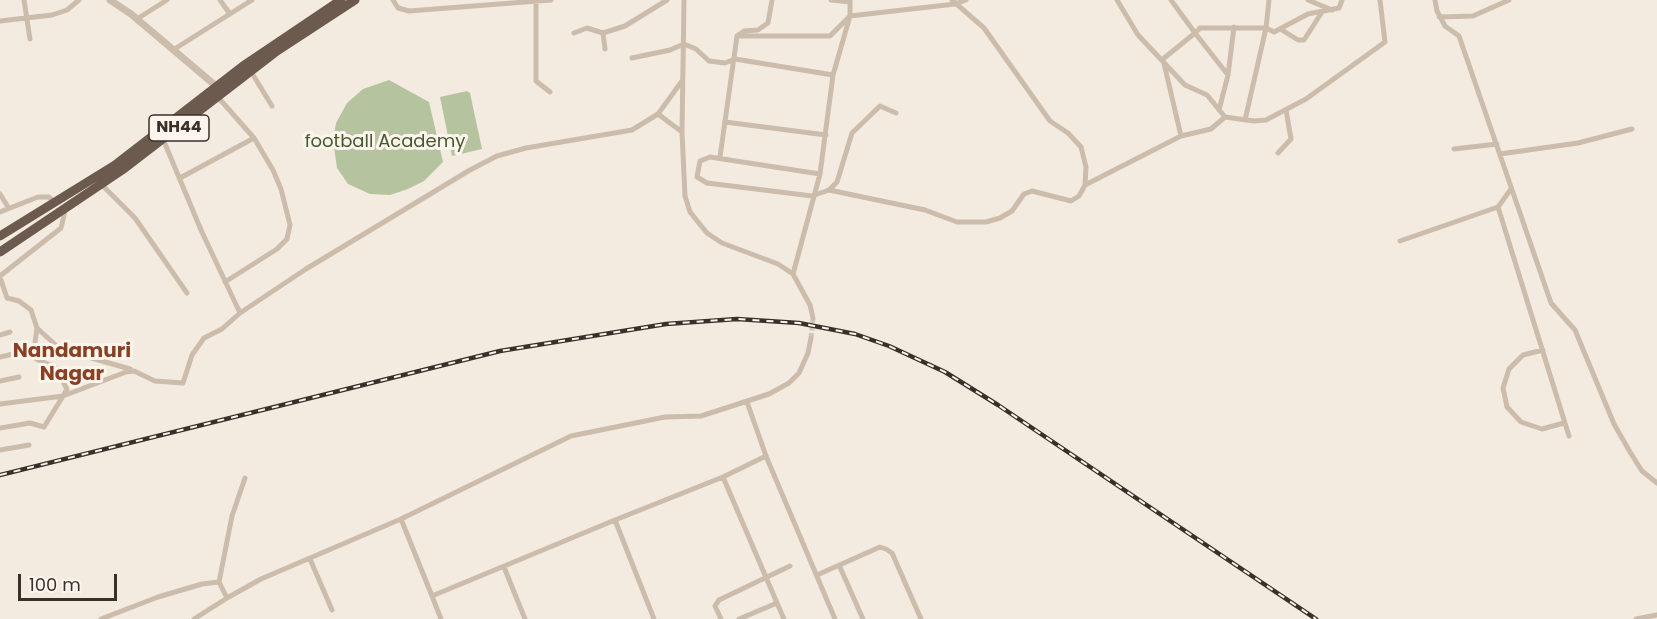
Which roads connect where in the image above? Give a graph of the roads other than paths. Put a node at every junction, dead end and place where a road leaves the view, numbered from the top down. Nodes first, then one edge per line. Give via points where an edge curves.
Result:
1 (24, 0) edge
2 (79, 0) edge
3 (110, 0) edge
4 (167, 0) edge
5 (220, 0) edge
6 (252, 0) edge
7 (340, 0) edge
8 (355, 0) edge
9 (393, 0) edge
10 (471, 0) edge
11 (551, 0) edge
12 (667, 0) edge
13 (683, 0) edge
14 (772, 0) edge
15 (831, 0) edge
16 (966, 0) edge
17 (1117, 0) edge
18 (1170, 0) edge
19 (1269, 0) edge
20 (1308, 0) edge
21 (1342, 0) edge
22 (1380, 0) edge
23 (1435, 0) edge
24 (1509, 0) edge
25 (536, 1) edge
26 (850, 1) edge
27 (953, 2) edge
28 (472, 7) junction
29 (1333, 10) junction
30 (1322, 12) junction
31 (230, 15) junction
32 (850, 16) junction
33 (1439, 16) junction
34 (26, 18) junction
35 (137, 19) junction
36 (0, 21) edge
37 (1234, 27) junction
38 (1266, 28) junction
39 (1282, 30) junction
40 (574, 33) dead end
41 (603, 33) junction
42 (1195, 33) junction
43 (737, 36) junction
44 (30, 39) dead end
45 (684, 44) junction
46 (605, 49) dead end
47 (173, 50) junction
48 (632, 58) dead end
49 (735, 59) junction
50 (1163, 59) junction
51 (250, 70) junction
52 (833, 75) junction
53 (1228, 75) junction
54 (683, 80) junction
55 (216, 86) junction
56 (550, 92) dead end
57 (217, 96) junction
58 (272, 106) dead end
59 (1219, 110) junction
60 (1286, 110) junction
61 (896, 113) dead end
62 (658, 114) junction
63 (1225, 117) junction
64 (1245, 120) junction
65 (725, 122) junction
66 (1632, 129) dead end
67 (682, 132) junction
68 (826, 135) junction
69 (1181, 136) junction
70 (254, 138) junction
71 (163, 139) junction
72 (1497, 144) junction
73 (1454, 149) dead end
74 (1278, 153) dead end
75 (1500, 154) junction
76 (720, 157) junction
77 (820, 174) junction
78 (180, 178) junction
79 (100, 184) junction
80 (1085, 185) junction
81 (1511, 189) junction
82 (829, 190) junction
83 (0, 195) edge
84 (812, 196) junction
85 (55, 203) junction
86 (8, 207) junction
87 (66, 207) junction
88 (1498, 207) junction
89 (0, 212) edge
90 (0, 236) edge
91 (1400, 241) dead end
92 (0, 252) edge
93 (794, 274) junction
94 (0, 277) edge
95 (225, 282) junction
96 (187, 293) dead end
97 (240, 313) junction
98 (813, 318) tunnel mouth
99 (37, 328) junction
100 (10, 333) dead end
101 (0, 335) edge
102 (811, 338) tunnel mouth
103 (1543, 350) junction
104 (17, 353) dead end
105 (0, 357) edge
106 (135, 370) junction
107 (19, 377) dead end
108 (0, 381) edge
109 (63, 396) junction
110 (747, 402) junction
111 (0, 404) edge
112 (1564, 423) junction
113 (0, 428) edge
114 (1569, 436) dead end
115 (29, 445) dead end
116 (0, 450) edge
117 (766, 456) junction
118 (723, 477) junction
119 (245, 478) dead end
120 (1657, 483) edge
121 (401, 519) junction
122 (615, 520) junction
123 (310, 559) junction
124 (839, 565) junction
125 (790, 566) dead end
126 (504, 567) junction
127 (817, 575) junction
128 (766, 578) junction
129 (219, 582) junction
130 (432, 597) junction
131 (226, 598) junction
132 (777, 603) junction
133 (332, 610) dead end
134 (1657, 615) edge
135 (101, 619) edge
136 (194, 619) edge
137 (441, 619) edge
138 (525, 619) edge
139 (654, 619) edge
140 (721, 619) edge
141 (739, 619) edge
142 (784, 619) edge
143 (835, 619) edge
144 (863, 619) edge
145 (921, 619) edge
146 (1636, 619) edge

1 - 34 street
2 - 34 street via 60,13
3 - 35 street
4 - 35 street
5 - 31 street
6 - 31 street
7 - 55 highway, NH44
8 - 51 highway, NH44
9 - 28 street via 403,10
10 - 28 street
11 - 25 street
12 - 41 street via 626,26
13 - 45 street
14 - 43 street via 768,23
15 - 26 street
16 - 27 street
17 - 50 street via 1138,34
18 - 42 street
19 - 38 street
20 - 29 street
21 - 29 street via 1339,8
22 - 60 street via 1385,42
23 - 33 street
24 - 33 street via 1473,16
25 - 28 street
25 - 56 street via 536,81
26 - 32 street
27 - 32 street
27 - 80 street via 984,28 1050,121 1080,147 1086,167
29 - 30 street
30 - 39 street via 1300,18
30 - 39 street via 1304,40
31 - 47 street
32 - 43 street via 830,36
32 - 52 street
33 - 72 street via 1459,36
34 - 36 street
34 - 44 street
35 - 47 street
37 - 38 street
37 - 42 street via 1200,28
37 - 53 street
38 - 39 street
38 - 64 street
40 - 41 street via 587,28
41 - 46 street
42 - 50 street
42 - 53 street
43 - 49 street
45 - 48 street
45 - 49 street via 709,61 725,63
45 - 54 street
47 - 55 street
49 - 52 street
49 - 65 street
50 - 59 street via 1185,85 1207,95
50 - 69 street
51 - 57 highway, NH44
51 - 58 street
52 - 68 street
53 - 59 street
54 - 62 street
54 - 67 street
55 - 85 highway, NH44 via 115,165
57 - 70 street
57 - 71 highway, NH44
59 - 63 street
60 - 64 street via 1266,120
60 - 74 street via 1291,139
61 - 82 street via 880,106 852,133 837,182
62 - 67 street
62 - 97 street via 632,130 496,156 306,269
63 - 64 street
63 - 69 street via 1211,129
65 - 68 street
65 - 76 street
66 - 75 street via 1578,144
67 - 93 street via 685,196 699,225 722,243
68 - 77 street
69 - 80 street
70 - 78 street
70 - 95 street via 281,189 290,225 287,239 278,249
71 - 78 street
71 - 79 highway, NH44
72 - 73 street
72 - 75 street
75 - 81 street
76 - 77 street
76 - 84 street via 700,161 698,179
77 - 84 street
78 - 95 street
79 - 87 highway, NH44
79 - 96 street via 135,218
80 - 82 street via 1071,201 1032,191 1024,194 1012,212 986,222 957,222 925,210
81 - 88 street
81 - 120 street via 1551,303 1575,330 1614,424 1630,452 1642,471
82 - 84 street
83 - 86 street
84 - 93 street
85 - 86 street via 49,197 38,197
85 - 90 highway, NH44
86 - 89 street
87 - 92 highway, NH44
87 - 94 street via 61,228
88 - 91 street
88 - 103 street
93 - 98 street
94 - 99 street via 7,298 31,310
95 - 97 street
97 - 106 street via 204,338 192,355 183,383 155,381
99 - 106 street via 60,349
99 - 109 street via 36,359 55,367 68,388
100 - 101 street
102 - 110 street via 799,373 789,383
103 - 112 street
103 - 112 street via 1523,355 1509,369 1503,388 1507,407 1521,422 1542,429
104 - 105 street
106 - 109 street
107 - 108 street
109 - 111 street
109 - 113 street via 44,427 30,423
110 - 117 street
110 - 121 street via 701,416 665,417 571,436
112 - 114 street
115 - 116 street
117 - 118 street
117 - 127 street
118 - 122 street
118 - 128 street
119 - 129 street via 232,516
121 - 123 street
121 - 130 street
122 - 126 street
122 - 139 street
123 - 131 street
123 - 133 street
124 - 127 street
124 - 144 street
124 - 145 street via 880,547 886,549 892,553
125 - 128 street
126 - 130 street
126 - 138 street
127 - 143 street
128 - 132 street
128 - 140 street via 719,600 715,606
129 - 131 street
129 - 135 street via 158,597
130 - 137 street
131 - 136 street
132 - 141 street
132 - 142 street
134 - 146 street

